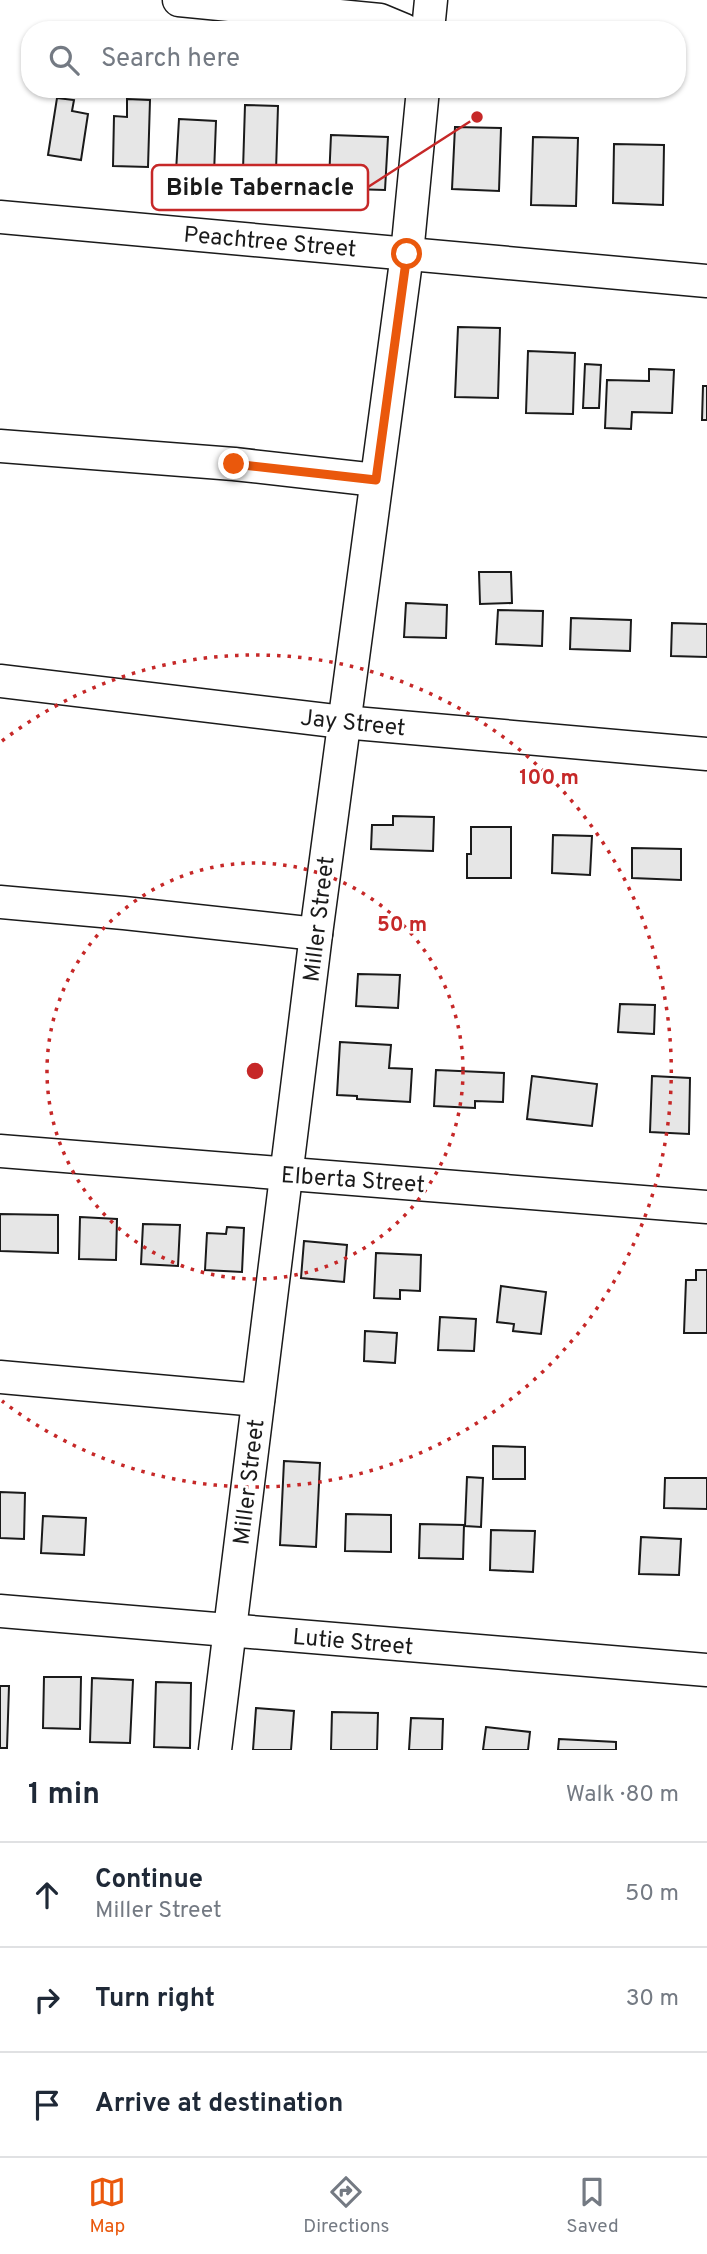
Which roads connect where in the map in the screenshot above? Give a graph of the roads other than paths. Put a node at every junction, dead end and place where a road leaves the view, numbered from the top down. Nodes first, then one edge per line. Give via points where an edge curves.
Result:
1 (179, 0) edge
2 (430, 0) edge
3 (382, 21) edge
4 (429, 21) edge
5 (422, 98) edge
6 (0, 217) edge
7 (407, 254) junction
8 (707, 281) edge
9 (0, 446) edge
10 (376, 480) junction
11 (0, 681) edge
12 (343, 722) junction
13 (707, 754) edge
14 (0, 902) edge
15 (316, 934) junction
16 (0, 1151) edge
17 (285, 1174) junction
18 (707, 1207) edge
19 (0, 1377) edge
20 (258, 1399) junction
21 (0, 1611) edge
22 (231, 1631) junction
23 (707, 1670) edge
24 (215, 1750) edge

1 - 3 street
2 - 4 street
5 - 7 street, Miller Street
6 - 7 street, Peachtree Street
7 - 8 street, Peachtree Street
7 - 10 street, Miller Street
9 - 10 street
10 - 12 street, Miller Street
11 - 12 street, Jay Street
12 - 13 street, Jay Street
12 - 15 street, Miller Street
14 - 15 street
15 - 17 street, Miller Street
16 - 17 street, Elberta Street
17 - 18 street, Elberta Street
17 - 20 street, Miller Street
19 - 20 street
20 - 22 street, Miller Street
21 - 22 street, Lutie Street
22 - 23 street, Lutie Street
22 - 24 street, Miller Street

